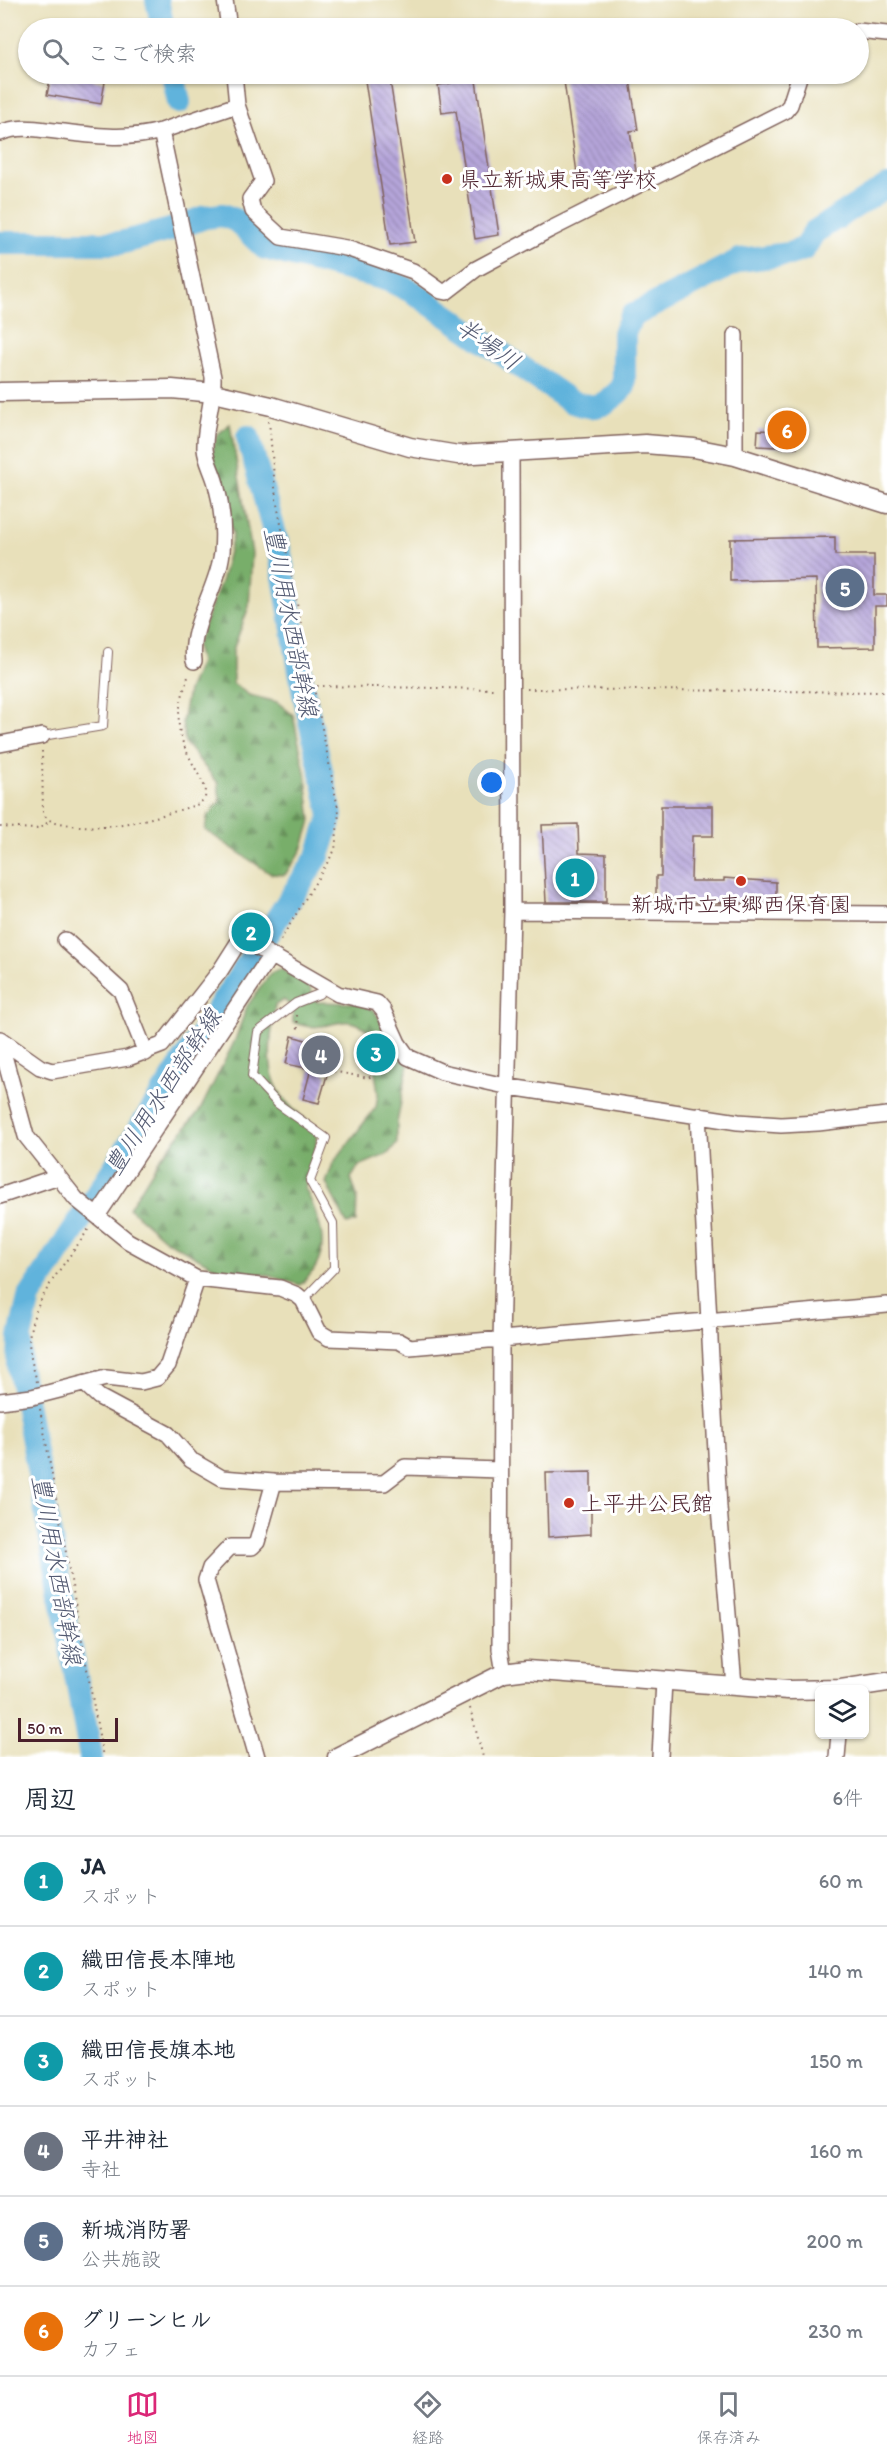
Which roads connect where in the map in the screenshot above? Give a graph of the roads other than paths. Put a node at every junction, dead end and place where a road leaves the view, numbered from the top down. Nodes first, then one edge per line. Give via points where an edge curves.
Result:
1 (225, 0) edge
2 (227, 18) edge
3 (869, 33) edge
4 (887, 34) edge
5 (235, 84) edge
6 (797, 84) edge
7 (237, 105) junction
8 (160, 131) junction
9 (0, 133) edge
10 (735, 335) dead end
11 (0, 392) edge
12 (214, 393) junction
13 (511, 451) junction
14 (735, 456) junction
15 (887, 504) edge
16 (108, 652) dead end
17 (194, 661) road end
18 (42, 736) joint
19 (0, 744) edge
20 (512, 910) junction
21 (887, 914) edge
22 (65, 940) dead end
23 (269, 953) junction
24 (324, 988) junction
25 (0, 1040) edge
26 (146, 1053) junction
27 (510, 1087) junction
28 (698, 1115) junction
29 (887, 1115) edge
30 (56, 1177) junction
31 (0, 1196) edge
32 (95, 1214) junction
33 (197, 1279) junction
34 (303, 1300) junction
35 (887, 1305) edge
36 (708, 1321) junction
37 (501, 1340) junction
38 (86, 1385) junction
39 (6, 1400) edge
40 (500, 1470) junction
41 (274, 1482) junction
42 (504, 1672) junction
43 (664, 1681) junction
44 (887, 1682) edge
45 (734, 1685) junction
46 (867, 1685) edge
47 (815, 1689) edge
48 (839, 1739) edge
49 (257, 1757) edge
50 (337, 1757) edge
51 (660, 1757) edge
52 (837, 1757) edge

1 - 2 street
3 - 4 street
5 - 7 street
6 - 7 street via 785,111 539,235 476,269 446,292 402,267 346,248 293,240 274,232 253,211 250,199 263,181
7 - 8 street
8 - 9 street via 139,137 31,128
8 - 12 street
10 - 14 street
11 - 12 street via 172,389
12 - 13 street via 410,447 458,455
12 - 17 street via 205,451 222,516 222,551 217,581 193,643
13 - 14 street via 645,444
13 - 20 street
14 - 15 street
16 - 18 lane via 103,726
18 - 19 street
20 - 21 street
20 - 27 street
22 - 26 street via 121,991
23 - 24 street
23 - 26 street via 241,938 162,1045
23 - 32 street
24 - 27 street via 377,1004 384,1010 408,1057 442,1072
24 - 34 lane via 296,1003 258,1032 252,1076 278,1104 326,1138 310,1181 333,1223 334,1268
25 - 26 street via 52,1071
25 - 30 street via 26,1136
27 - 28 street
27 - 37 street
28 - 29 street via 782,1125
28 - 36 street
30 - 31 street
30 - 32 street
32 - 33 street via 128,1241
33 - 34 street via 280,1288
33 - 38 street via 168,1365 157,1378 141,1382 106,1378
34 - 37 street via 316,1327 329,1338 399,1341 410,1347
35 - 36 street
36 - 37 street
36 - 45 street
37 - 40 street
38 - 39 street
38 - 41 street via 168,1434 191,1460 222,1478
40 - 41 street via 405,1467 384,1483
40 - 42 street via 500,1649
41 - 49 street via 257,1542 252,1547 230,1547 210,1568 206,1580
42 - 43 street via 527,1670
42 - 50 street
43 - 45 street
43 - 51 street
44 - 46 street
45 - 47 street
48 - 52 street

